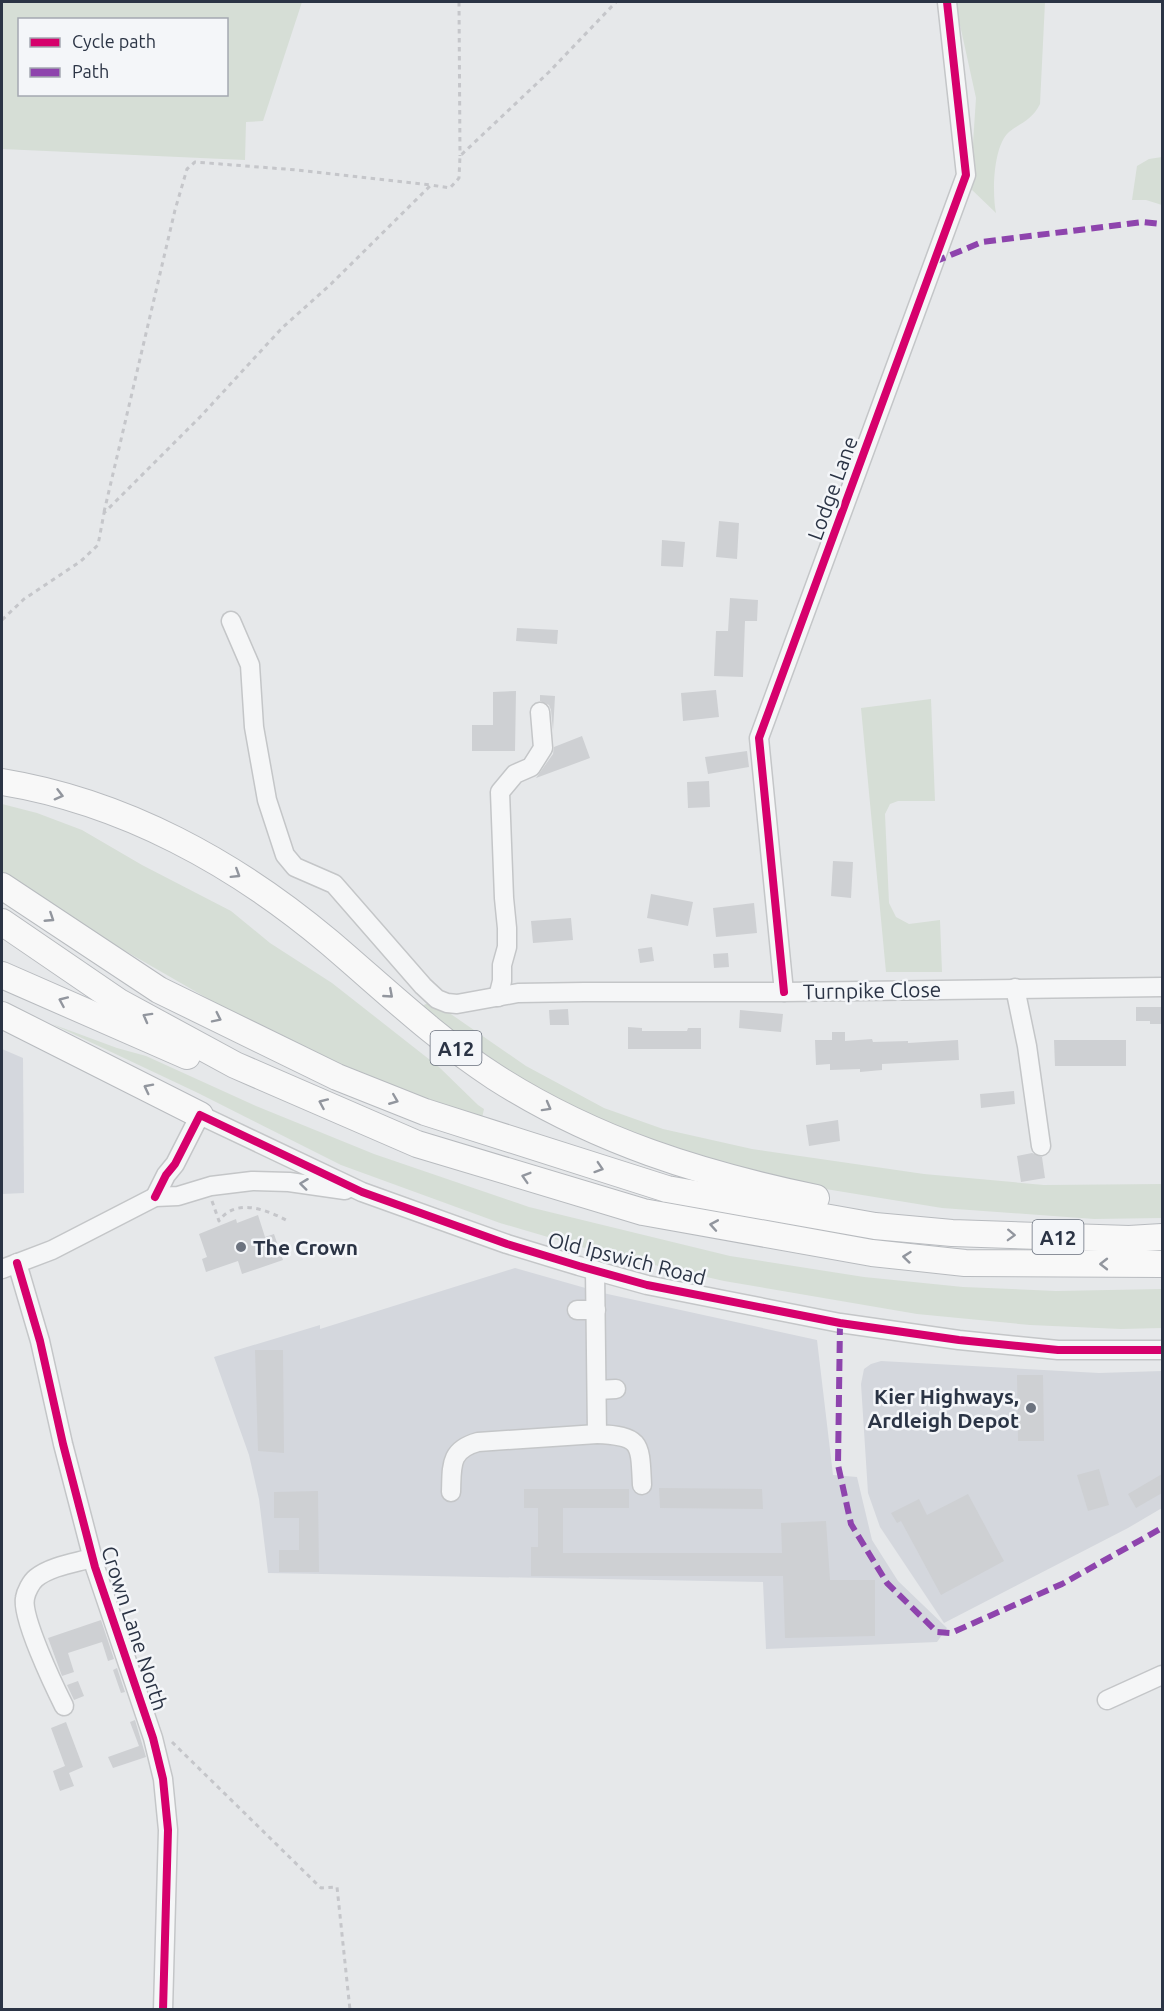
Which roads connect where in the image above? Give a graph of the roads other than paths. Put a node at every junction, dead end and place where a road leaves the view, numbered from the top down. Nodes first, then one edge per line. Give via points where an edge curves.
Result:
1 (947, 2) edge
2 (231, 621) dead end
3 (540, 712) dead end
4 (2, 782) edge
5 (2, 886) edge
6 (2, 922) edge
7 (2, 975) edge
8 (1162, 987) edge
9 (1015, 988) junction
10 (784, 992) junction
11 (498, 997) junction
12 (2, 1014) edge
13 (235, 1065) junction
14 (200, 1115) junction
15 (1041, 1146) dead end
16 (362, 1192) junction
17 (155, 1197) junction
18 (952, 1233) junction
19 (1162, 1237) edge
20 (1162, 1264) edge
21 (10, 1266) edge
22 (595, 1270) junction
23 (1162, 1350) edge
24 (616, 1389) dead end
25 (597, 1390) junction
26 (597, 1434) junction
27 (642, 1485) dead end
28 (452, 1492) dead end
29 (92, 1558) junction
30 (1162, 1675) edge
31 (1107, 1700) dead end
32 (64, 1706) dead end
33 (163, 2010) edge

1 - 10 street, Lodge Lane via 966,175 759,738
2 - 11 street, Turnpike Close via 250,664 254,728 267,800 285,855 295,867 334,884 437,999 447,1003
3 - 11 street via 543,748 531,767 515,774 500,792 507,947
4 -> 18 highway, A12 via 90,804 152,827 214,860 279,902 463,1054 524,1094 596,1132 674,1162 739,1181 903,1214
5 -> 18 highway, A12 via 159,990 337,1077 425,1112 667,1189 875,1226
13 -> 6 highway, A12 via 119,1002
13 -> 7 highway, A12 via 186,1056
8 - 9 street, Turnpike Close
9 - 10 street, Turnpike Close
9 - 15 street
10 - 11 street, Turnpike Close via 518,993
14 -> 12 highway
20 -> 13 highway, A12 via 965,1263 872,1253 643,1212 417,1144
14 - 16 street, Old Ipswich Road
14 - 17 street
16 -> 17 street, Old Ipswich Road via 265,1181 206,1187 178,1197
16 - 22 street, Old Ipswich Road
17 - 21 street, Old Ipswich Road via 52,1251
18 -> 19 highway, A12
21 - 29 street, Crown Lane North via 40,1341
22 - 23 street, Old Ipswich Road via 758,1308 959,1340 1058,1350
22 - 25 street via 587,1310
24 - 25 street
25 - 26 street
26 - 27 street via 630,1438 638,1448
26 - 28 street via 467,1445 453,1460
29 - 32 street via 38,1576 24,1598 27,1617
29 - 33 street, Crown Lane North via 153,1738 163,1779 168,1830
30 - 31 street

